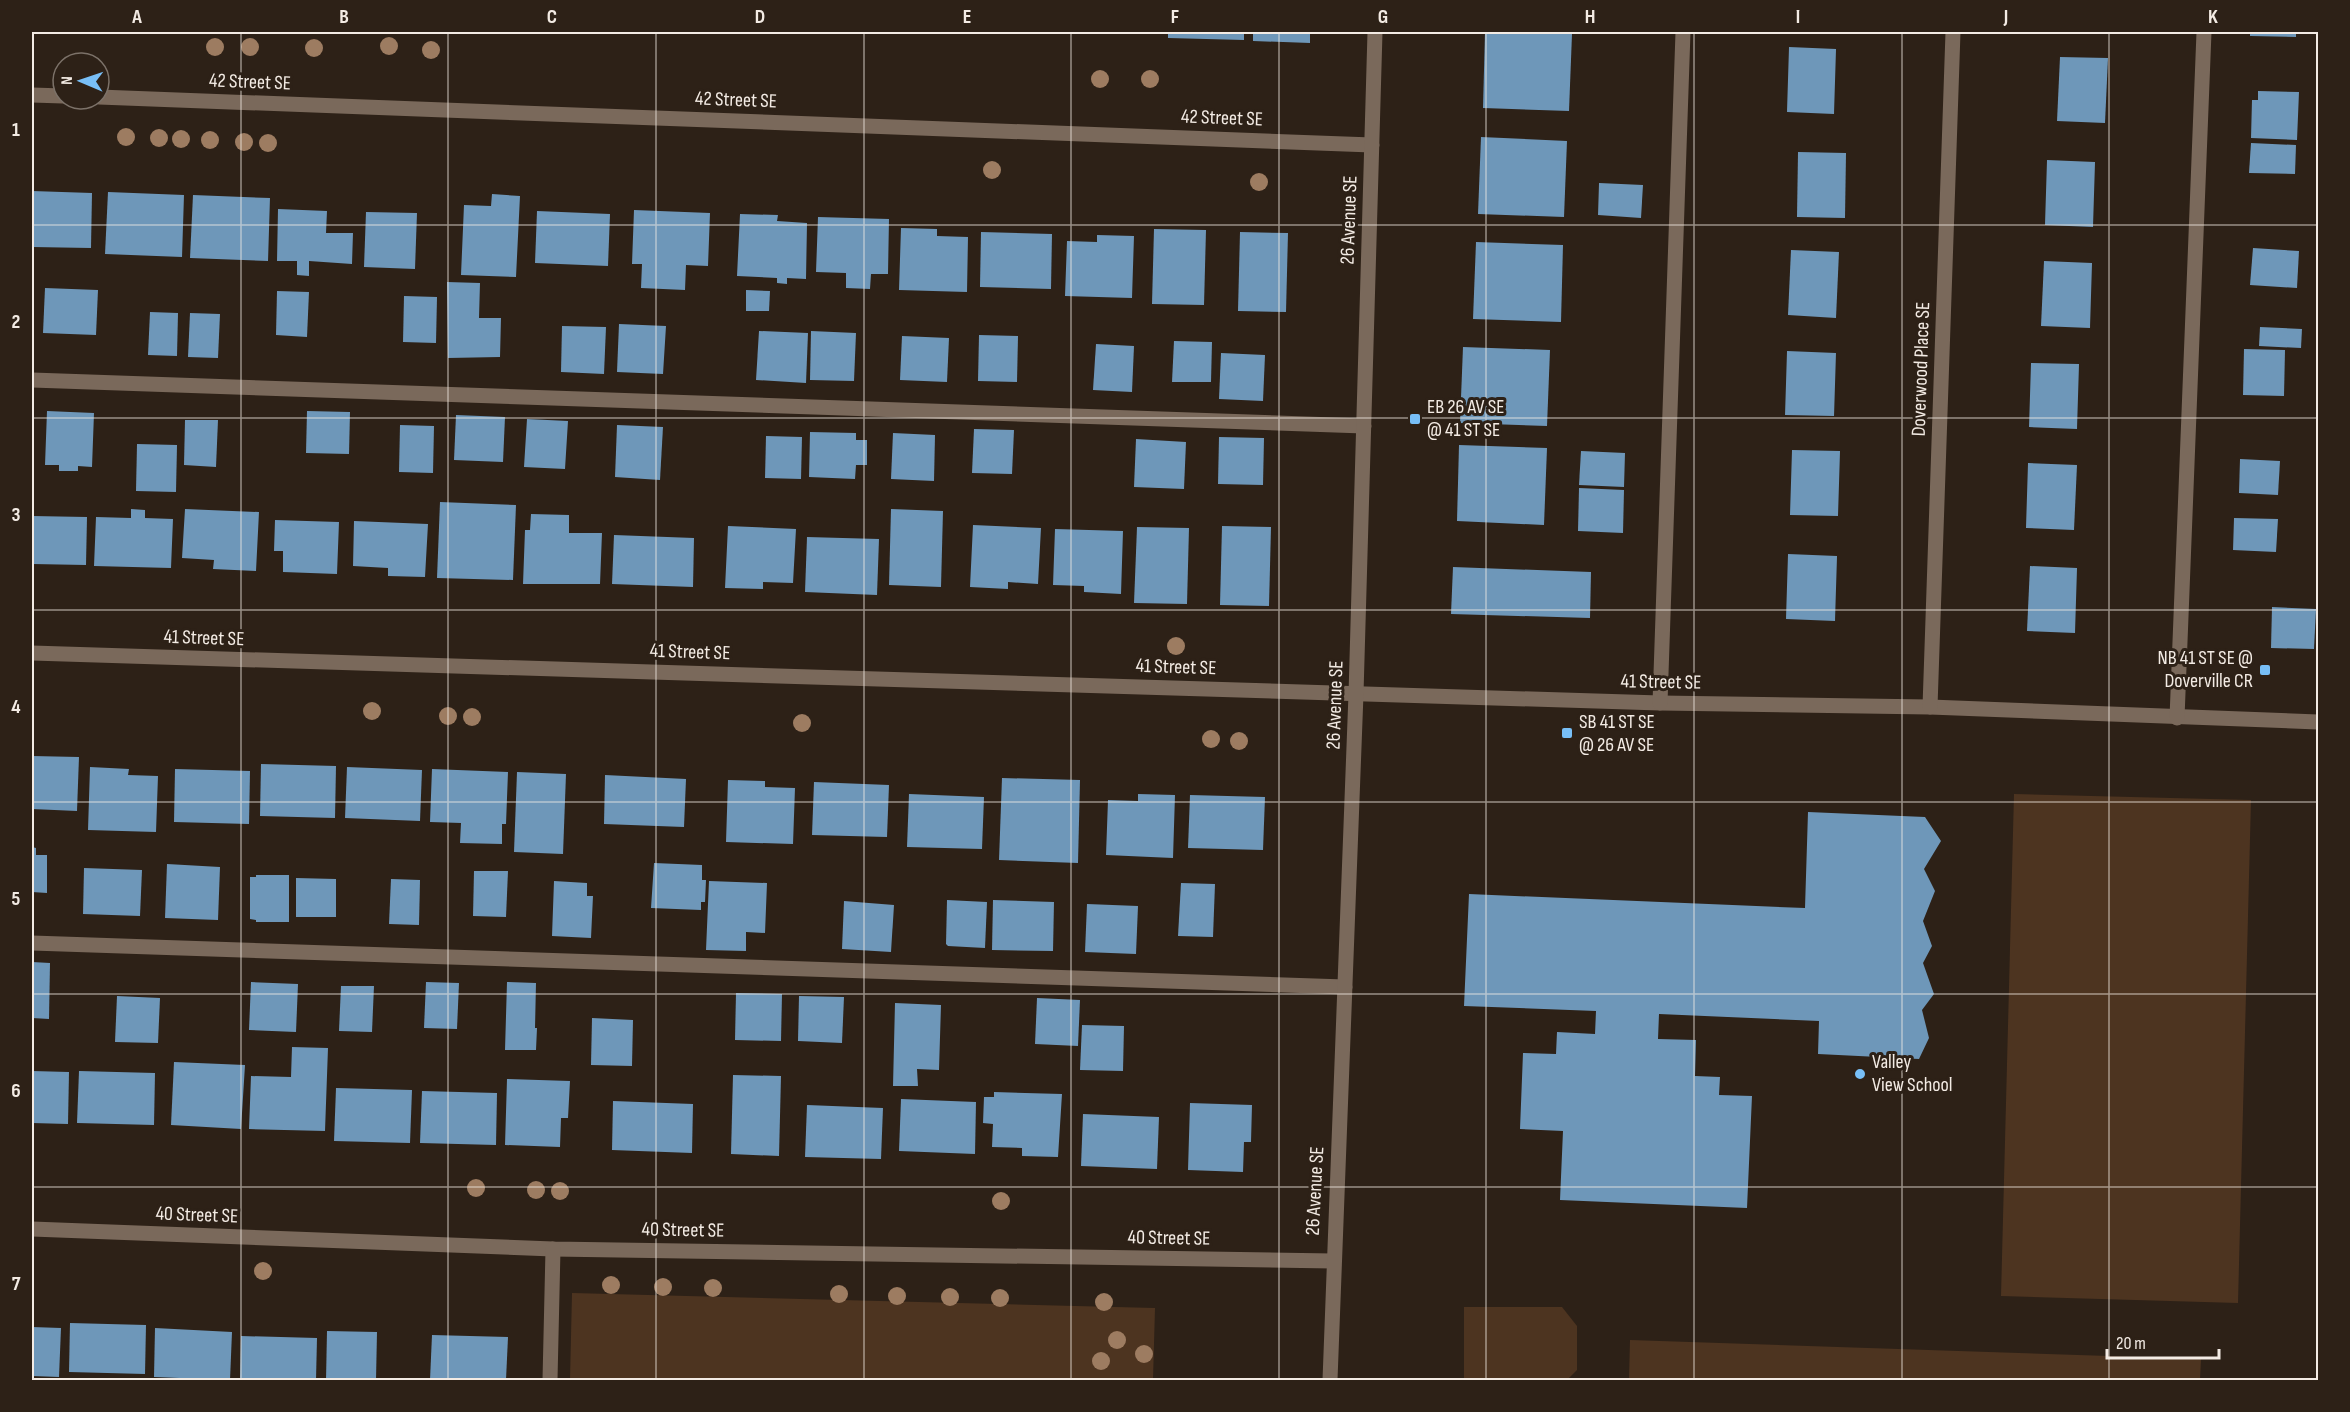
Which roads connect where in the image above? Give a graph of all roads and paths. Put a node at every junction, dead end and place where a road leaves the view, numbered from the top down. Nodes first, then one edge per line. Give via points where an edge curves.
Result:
1 (1375, 32) edge
2 (1683, 32) edge
3 (1953, 32) edge
4 (2205, 32) edge
5 (32, 95) edge
6 (51, 96) edge
7 (111, 97) edge
8 (1372, 145) junction
9 (32, 380) edge
10 (1364, 426) junction
11 (32, 653) edge
12 (1356, 694) junction
13 (1659, 703) junction
14 (1930, 707) junction
15 (2177, 718) junction
16 (2319, 722) edge
17 (32, 943) edge
18 (1345, 987) junction
19 (32, 1229) edge
20 (553, 1249) junction
21 (1333, 1261) junction
22 (550, 1380) edge
23 (1330, 1380) edge

1 - 8 street, 26 Avenue SE
2 - 13 street
3 - 14 street, Doverwood Place SE
4 - 15 street
5 - 6 street
7 - 8 street, 42 Street SE
8 - 10 street, 26 Avenue SE
9 - 10 street
10 - 12 street, 26 Avenue SE
11 - 12 street, 41 Street SE
12 - 13 street, 41 Street SE
12 - 18 street, 26 Avenue SE
13 - 14 street, 41 Street SE
14 - 15 street, 41 Street SE
15 - 16 street, 41 Street SE
17 - 18 street
18 - 21 street, 26 Avenue SE
19 - 20 street, 40 Street SE
20 - 21 street, 40 Street SE
20 - 22 street
21 - 23 street, 26 Avenue SE

